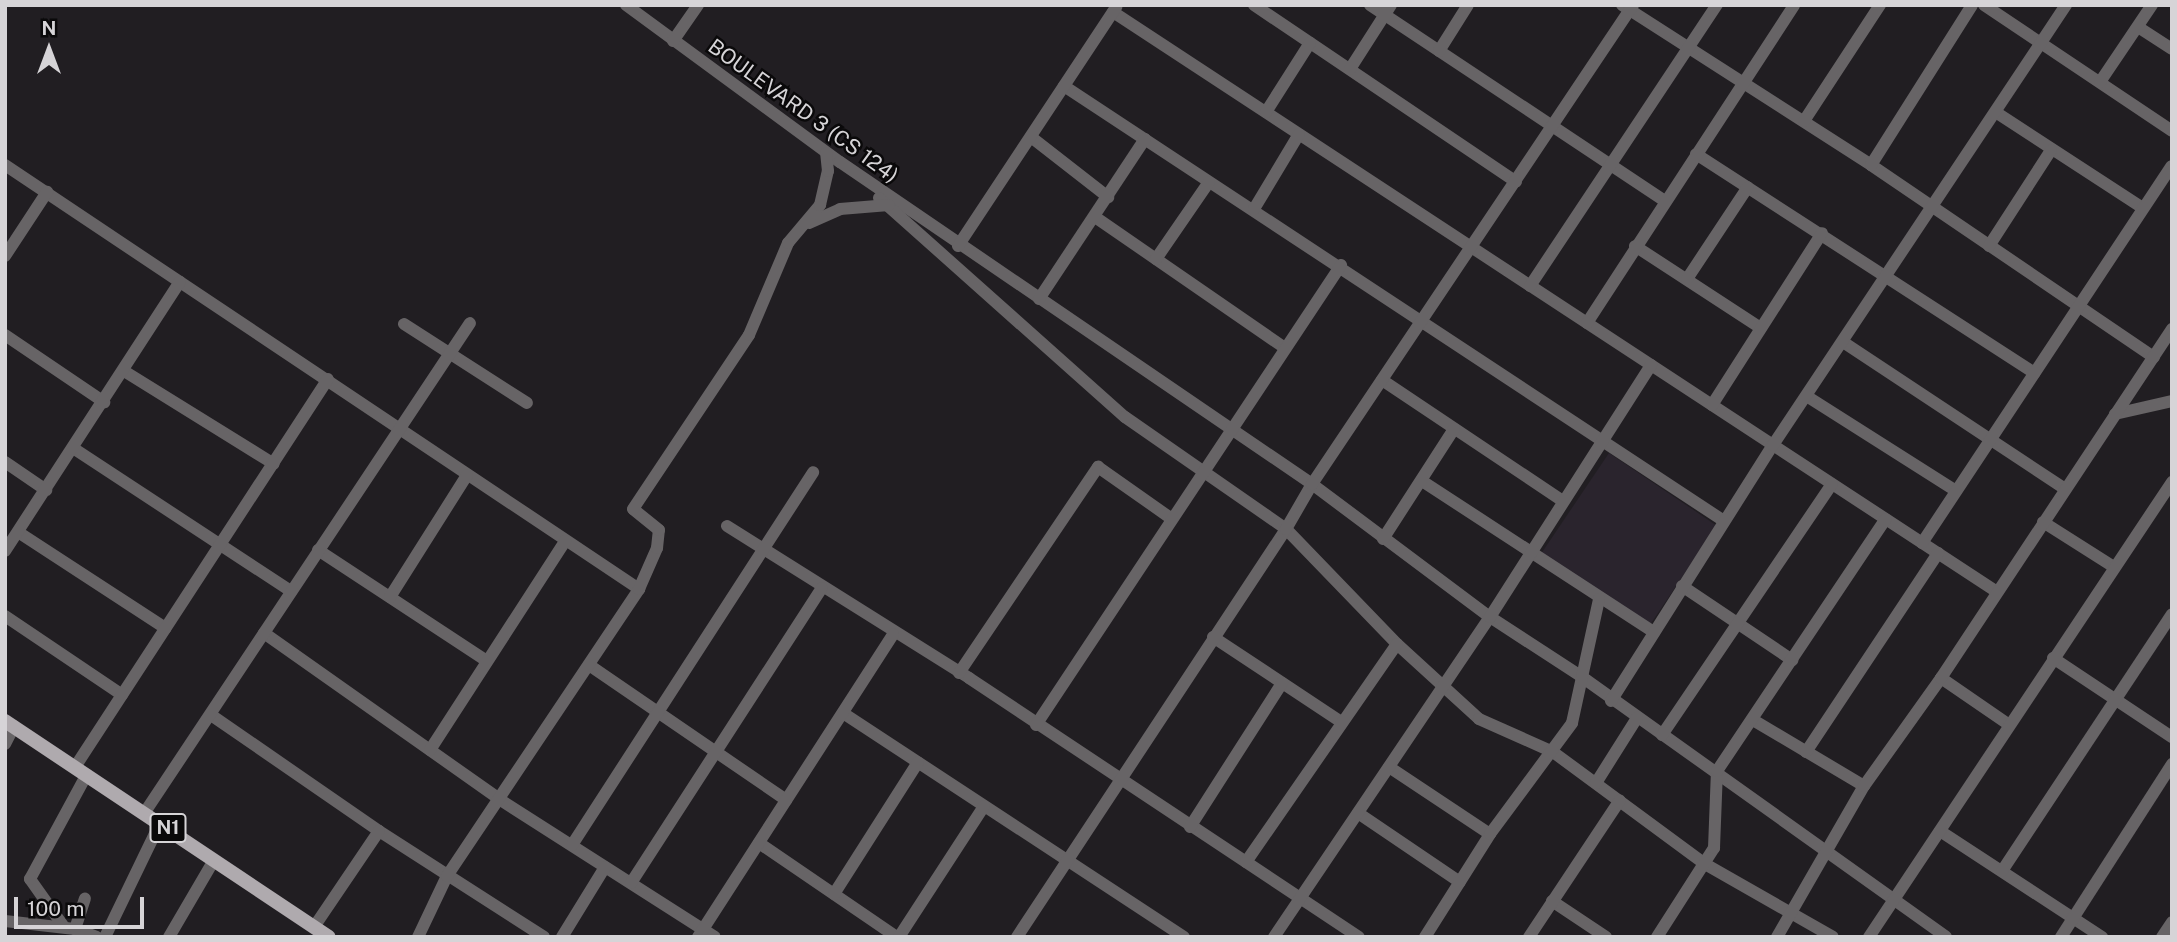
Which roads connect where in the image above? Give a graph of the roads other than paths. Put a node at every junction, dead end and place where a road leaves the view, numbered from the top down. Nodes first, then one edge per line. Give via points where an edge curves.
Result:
1 (626, 5) edge
2 (698, 5) edge
3 (1254, 5) edge
4 (1370, 5) edge
5 (1468, 5) edge
6 (1717, 5) edge
7 (1794, 5) edge
8 (1863, 5) edge
9 (1972, 5) edge
10 (1984, 5) edge
11 (2066, 5) edge
12 (2152, 5) edge
13 (1628, 7) edge
14 (1115, 8) edge
15 (1877, 9) edge
16 (1388, 10) edge
17 (2138, 27) junction
18 (673, 41) junction
19 (1310, 43) junction
20 (2041, 43) junction
21 (1688, 49) junction
22 (2172, 49) edge
23 (1439, 51) junction
24 (1350, 69) junction
25 (2100, 82) junction
26 (1745, 83) junction
27 (1064, 86) junction
28 (1266, 113) junction
29 (1997, 113) junction
30 (1804, 121) junction
31 (1553, 127) junction
32 (2172, 131) edge
33 (1299, 134) junction
34 (1031, 137) junction
35 (1145, 139) junction
36 (2051, 150) junction
37 (826, 153) junction
38 (1696, 153) junction
39 (840, 162) junction
40 (5, 165) edge
41 (1871, 165) junction
42 (1612, 166) junction
43 (2172, 166) edge
44 (1209, 182) junction
45 (1516, 182) junction
46 (1748, 187) junction
47 (47, 192) junction
48 (1108, 197) junction
49 (1665, 201) junction
50 (887, 205) junction
51 (901, 205) junction
52 (1933, 208) junction
53 (2143, 208) junction
54 (1254, 209) junction
55 (1095, 217) junction
56 (802, 227) junction
57 (1822, 233) junction
58 (958, 246) junction
59 (1635, 246) junction
60 (1989, 246) junction
61 (1472, 247) junction
62 (5, 256) edge
63 (1156, 259) junction
64 (1341, 265) junction
65 (1887, 277) junction
66 (1687, 279) junction
67 (180, 282) junction
68 (1530, 286) junction
69 (1039, 299) junction
70 (2078, 307) junction
71 (1424, 320) junction
72 (470, 323) dead end
73 (1587, 323) junction
74 (404, 324) dead end
75 (1761, 328) junction
76 (2172, 329) edge
77 (5, 335) edge
78 (1843, 342) junction
79 (1285, 348) junction
80 (450, 353) junction
81 (2154, 357) junction
82 (1651, 365) junction
83 (124, 371) junction
84 (2034, 373) junction
85 (328, 379) junction
86 (1382, 380) junction
87 (1808, 397) junction
88 (2172, 401) edge
89 (104, 402) junction
90 (527, 403) dead end
91 (1712, 405) junction
92 (2115, 414) junction
93 (401, 428) junction
94 (1454, 429) junction
95 (1230, 432) junction
96 (1991, 438) junction
97 (1604, 439) junction
98 (1773, 445) junction
99 (73, 448) junction
100 (5, 462) edge
101 (274, 464) junction
102 (813, 472) dead end
103 (1203, 472) junction
104 (467, 475) junction
105 (1422, 481) junction
106 (2172, 482) edge
107 (1312, 484) junction
108 (1832, 484) junction
109 (2065, 489) junction
110 (46, 490) junction
111 (1956, 491) junction
112 (1563, 501) junction
113 (1172, 519) junction
114 (1886, 519) junction
115 (1724, 521) junction
116 (2043, 522) junction
117 (727, 526) dead end
118 (1286, 529) junction
119 (18, 532) junction
120 (1383, 539) junction
121 (565, 541) junction
122 (1922, 543) junction
123 (220, 545) junction
124 (318, 550) junction
125 (763, 550) junction
126 (5, 551) edge
127 (1530, 553) junction
128 (1938, 553) junction
129 (2114, 566) junction
130 (1682, 586) junction
131 (822, 588) junction
132 (639, 589) junction
133 (291, 591) junction
134 (1997, 592) junction
135 (390, 597) junction
136 (1599, 599) junction
137 (2172, 614) edge
138 (5, 616) edge
139 (1490, 617) junction
140 (1736, 625) junction
141 (165, 628) junction
142 (1654, 632) junction
143 (264, 634) junction
144 (893, 634) junction
145 (1213, 637) junction
146 (1397, 644) junction
147 (2053, 658) junction
148 (1792, 660) junction
149 (487, 661) junction
150 (589, 665) junction
151 (959, 673) junction
152 (1582, 677) junction
153 (1941, 678) junction
154 (1282, 683) junction
155 (1442, 685) junction
156 (122, 695) junction
157 (2116, 700) junction
158 (1611, 701) junction
159 (843, 713) junction
160 (658, 714) junction
161 (211, 715) junction
162 (1637, 718) junction
163 (1753, 720) junction
164 (1340, 721) junction
165 (9, 724) edge
166 (2008, 724) junction
167 (1036, 725) junction
168 (1662, 736) junction
169 (2172, 737) edge
170 (5, 744) edge
171 (430, 750) junction
172 (1553, 752) junction
173 (1806, 752) junction
174 (715, 753) junction
175 (918, 762) junction
176 (2172, 764) edge
177 (1389, 767) junction
178 (81, 770) junction
179 (1717, 771) junction
180 (1119, 781) junction
181 (1596, 783) junction
182 (1864, 786) junction
183 (499, 799) junction
184 (786, 800) junction
185 (1620, 800) junction
186 (984, 806) junction
187 (145, 812) junction
188 (1358, 813) junction
189 (160, 823) junction
190 (1190, 827) junction
191 (379, 831) junction
192 (1940, 831) junction
193 (1490, 834) junction
194 (759, 843) junction
195 (572, 845) junction
196 (1826, 853) junction
197 (214, 860) junction
198 (1068, 860) junction
199 (1246, 862) junction
200 (1705, 864) junction
201 (605, 867) junction
202 (2002, 871) junction
203 (447, 876) junction
204 (1460, 882) junction
205 (631, 883) junction
206 (834, 894) junction
207 (85, 899) dead end
208 (1299, 899) junction
209 (1552, 901) junction
210 (1893, 901) junction
211 (1791, 914) junction
212 (2073, 918) junction
213 (5, 921) edge
214 (2172, 922) edge
215 (314, 927) junction
216 (69, 928) junction
217 (701, 933) edge
218 (97, 937) edge
219 (105, 937) edge
220 (169, 937) edge
221 (330, 937) edge
222 (418, 937) edge
223 (544, 937) edge
224 (562, 937) edge
225 (715, 937) edge
226 (898, 937) edge
227 (1017, 937) edge
228 (1184, 937) edge
229 (1274, 937) edge
230 (1359, 937) edge
231 (1425, 937) edge
232 (1529, 937) edge
233 (1605, 937) edge
234 (1657, 937) edge
235 (1777, 937) edge
236 (1833, 937) edge
237 (1869, 937) edge
238 (1946, 937) edge
239 (2061, 937) edge
240 (2102, 937) edge
241 (2162, 937) edge

1 - 18 street, BOULEVARD 3 (CS 124)
2 - 18 street
3 - 19 street
4 - 16 street
5 - 23 street
6 - 21 street
7 - 26 street
8 - 15 street
9 - 41 street
10 - 20 street
11 - 20 street
12 - 17 street
13 - 21 street
13 - 31 street
14 - 27 street
14 - 28 street
15 - 30 street
16 - 23 street
16 - 24 street
17 - 22 street
17 - 25 street
18 - 37 street, BOULEVARD 3 (CS 124)
19 - 24 street
19 - 28 street
20 - 25 street
20 - 29 street
21 - 26 street
21 - 42 street
23 - 31 street
24 - 45 street
25 - 32 street
26 - 30 street
26 - 38 street
27 - 34 street
27 - 35 street
28 - 33 street
29 - 36 street
29 - 52 street
30 - 41 street
31 - 42 street
31 - 45 street
33 - 54 street
33 - 61 street
34 - 48 street
34 - 58 street
35 - 44 street
35 - 48 street
36 - 53 street
36 - 60 street
37 - 39 street, BOULEVARD 3 (CS 124)
37 - 56 street via 826,188
38 - 46 street
38 - 49 street
39 - 50 street
39 - 51 street, BOULEVARD 3 (CS 124)
40 - 47 street
41 - 52 street
42 - 49 street
42 - 68 street
43 - 53 street
44 - 54 street
44 - 63 street
45 - 61 street
46 - 57 street
46 - 66 street
47 - 62 street
47 - 67 street
48 - 55 street
49 - 59 street
50 - 51 street
50 - 56 street via 841,209
50 - 103 street via 1125,416
51 - 58 street, BOULEVARD 3 (CS 124)
52 - 60 street
52 - 65 street
53 - 70 street
54 - 64 street
55 - 63 street
55 - 69 street
56 - 132 street via 788,243 749,335 634,509 659,530 657,548
57 - 65 street
57 - 75 street
58 - 69 street, BOULEVARD 3 (CS 124)
59 - 66 street
59 - 73 street
60 - 70 street
61 - 68 street
61 - 71 street
63 - 79 street
64 - 71 street
64 - 79 street
65 - 78 street
65 - 84 street
66 - 75 street
67 - 83 street
67 - 85 street
68 - 73 street
69 - 95 street, BOULEVARD 3 (CS 124)
70 - 81 street
70 - 84 street
71 - 86 street
71 - 97 street
72 - 80 street
73 - 82 street
74 - 80 street
75 - 91 street
76 - 81 street
77 - 89 street
78 - 87 street
78 - 96 street
79 - 95 street
80 - 90 street
80 - 93 street
81 - 92 street
82 - 91 street
82 - 97 street
83 - 89 street
83 - 101 street
84 - 96 street
85 - 93 street
85 - 101 street
86 - 94 street
86 - 107 street
87 - 98 street
87 - 111 street
88 - 92 street
89 - 99 street
91 - 98 street
92 - 109 street
93 - 104 street
93 - 124 street
94 - 105 street
94 - 112 street
95 - 103 street
95 - 107 street, BOULEVARD 3 (CS 124)
96 - 109 street
96 - 111 street
97 - 112 street
97 - 115 street
98 - 108 street
98 - 115 street
99 - 110 street
99 - 123 street
100 - 110 street
101 - 123 street
102 - 125 street
103 - 113 street
103 - 118 street
104 - 121 street
104 - 135 street
105 - 120 street
105 - 127 street
106 - 129 street
107 - 118 street
107 - 120 street, BOULEVARD 3 (CS 124)
108 - 114 street
108 - 140 street
109 - 116 street
110 - 119 street
111 - 122 street
112 - 127 street
113 - 151 street via 1098,467
113 - 167 street
114 - 122 street
114 - 148 street
115 - 130 street
116 - 129 street
116 - 134 street
117 - 125 street
118 - 145 street
118 - 146 street
119 - 126 street
119 - 141 street
120 - 139 street, BOULEVARD 3 (CS 124)
121 - 132 street
121 - 149 street
122 - 128 street
123 - 133 street
123 - 141 street
124 - 133 street
124 - 135 street
125 - 131 street
125 - 160 street
127 - 136 street
127 - 139 street
128 - 134 street
128 - 173 street
129 - 147 street
130 - 140 street
130 - 142 street
131 - 144 street
131 - 174 street
132 - 150 street
133 - 143 street
134 - 153 street
135 - 149 street
136 - 142 street
136 - 152 street
137 - 157 street
138 - 156 street
139 - 152 street, BOULEVARD 3 (CS 124)
139 - 155 street
140 - 148 street
140 - 168 street
141 - 156 street
142 - 158 street
143 - 161 street
143 - 171 street
144 - 151 street
144 - 159 street
145 - 154 street
145 - 180 street
146 - 155 street
146 - 164 street
147 - 157 street
147 - 166 street
148 - 163 street
149 - 171 street
150 - 160 street
150 - 183 street
151 - 167 street
152 - 158 street, BOULEVARD 3 (CS 124)
152 - 172 street via 1572,723
153 - 166 street
153 - 182 street
154 - 164 street
154 - 190 street
155 - 172 street via 1479,719
155 - 177 street
156 - 178 street
157 - 169 street
157 - 202 street
158 - 162 street, BOULEVARD 3 (CS 124)
159 - 175 street
159 - 184 street
160 - 174 street
160 - 195 street
161 - 187 street
161 - 191 street
162 - 168 street, BOULEVARD 3 (CS 124)
162 - 181 street
163 - 173 street
163 - 179 street
164 - 199 street
165 - 170 street
165 - 178 main road, N1
166 - 192 street
167 - 180 street
168 - 179 street, BOULEVARD 3 (CS 124)
171 - 183 street
172 - 181 street
172 - 193 street
173 - 182 street
174 - 184 street
174 - 205 street
175 - 186 street
175 - 206 street
176 - 212 street
177 - 188 street
177 - 193 street
178 - 187 main road, N1
178 - 216 street via 30,879
179 - 196 street, BOULEVARD 3 (CS 124)
179 - 200 street via 1716,837
180 - 190 street
180 - 198 street
181 - 185 street
182 - 196 street
183 - 195 street
183 - 203 street
184 - 194 street
185 - 200 street
185 - 209 street
186 - 198 street
186 - 226 street
187 - 189 main road, N1
188 - 204 street
188 - 208 street
189 - 197 main road, N1
189 - 219 street
190 - 199 street
191 - 203 street
191 - 215 street
192 - 202 street
192 - 210 street
193 - 204 street
194 - 206 street
194 - 217 street
195 - 201 street
196 - 210 street, BOULEVARD 3 (CS 124)
196 - 211 street
197 - 215 main road, N1
197 - 220 street
198 - 227 street
198 - 228 street
199 - 208 street
200 - 211 street
200 - 234 street
201 - 205 street
201 - 224 street
202 - 212 street
203 - 222 street
203 - 223 street
204 - 231 street
205 - 217 street
206 - 226 street
207 - 216 street
208 - 229 street
208 - 230 street
209 - 232 street
209 - 233 street
210 - 237 street
210 - 238 street, BOULEVARD 3 (CS 124)
211 - 235 street
211 - 236 street
212 - 239 street
212 - 240 street
213 - 216 street
214 - 241 street
215 - 221 main road, N1
216 - 218 street
217 - 225 street

